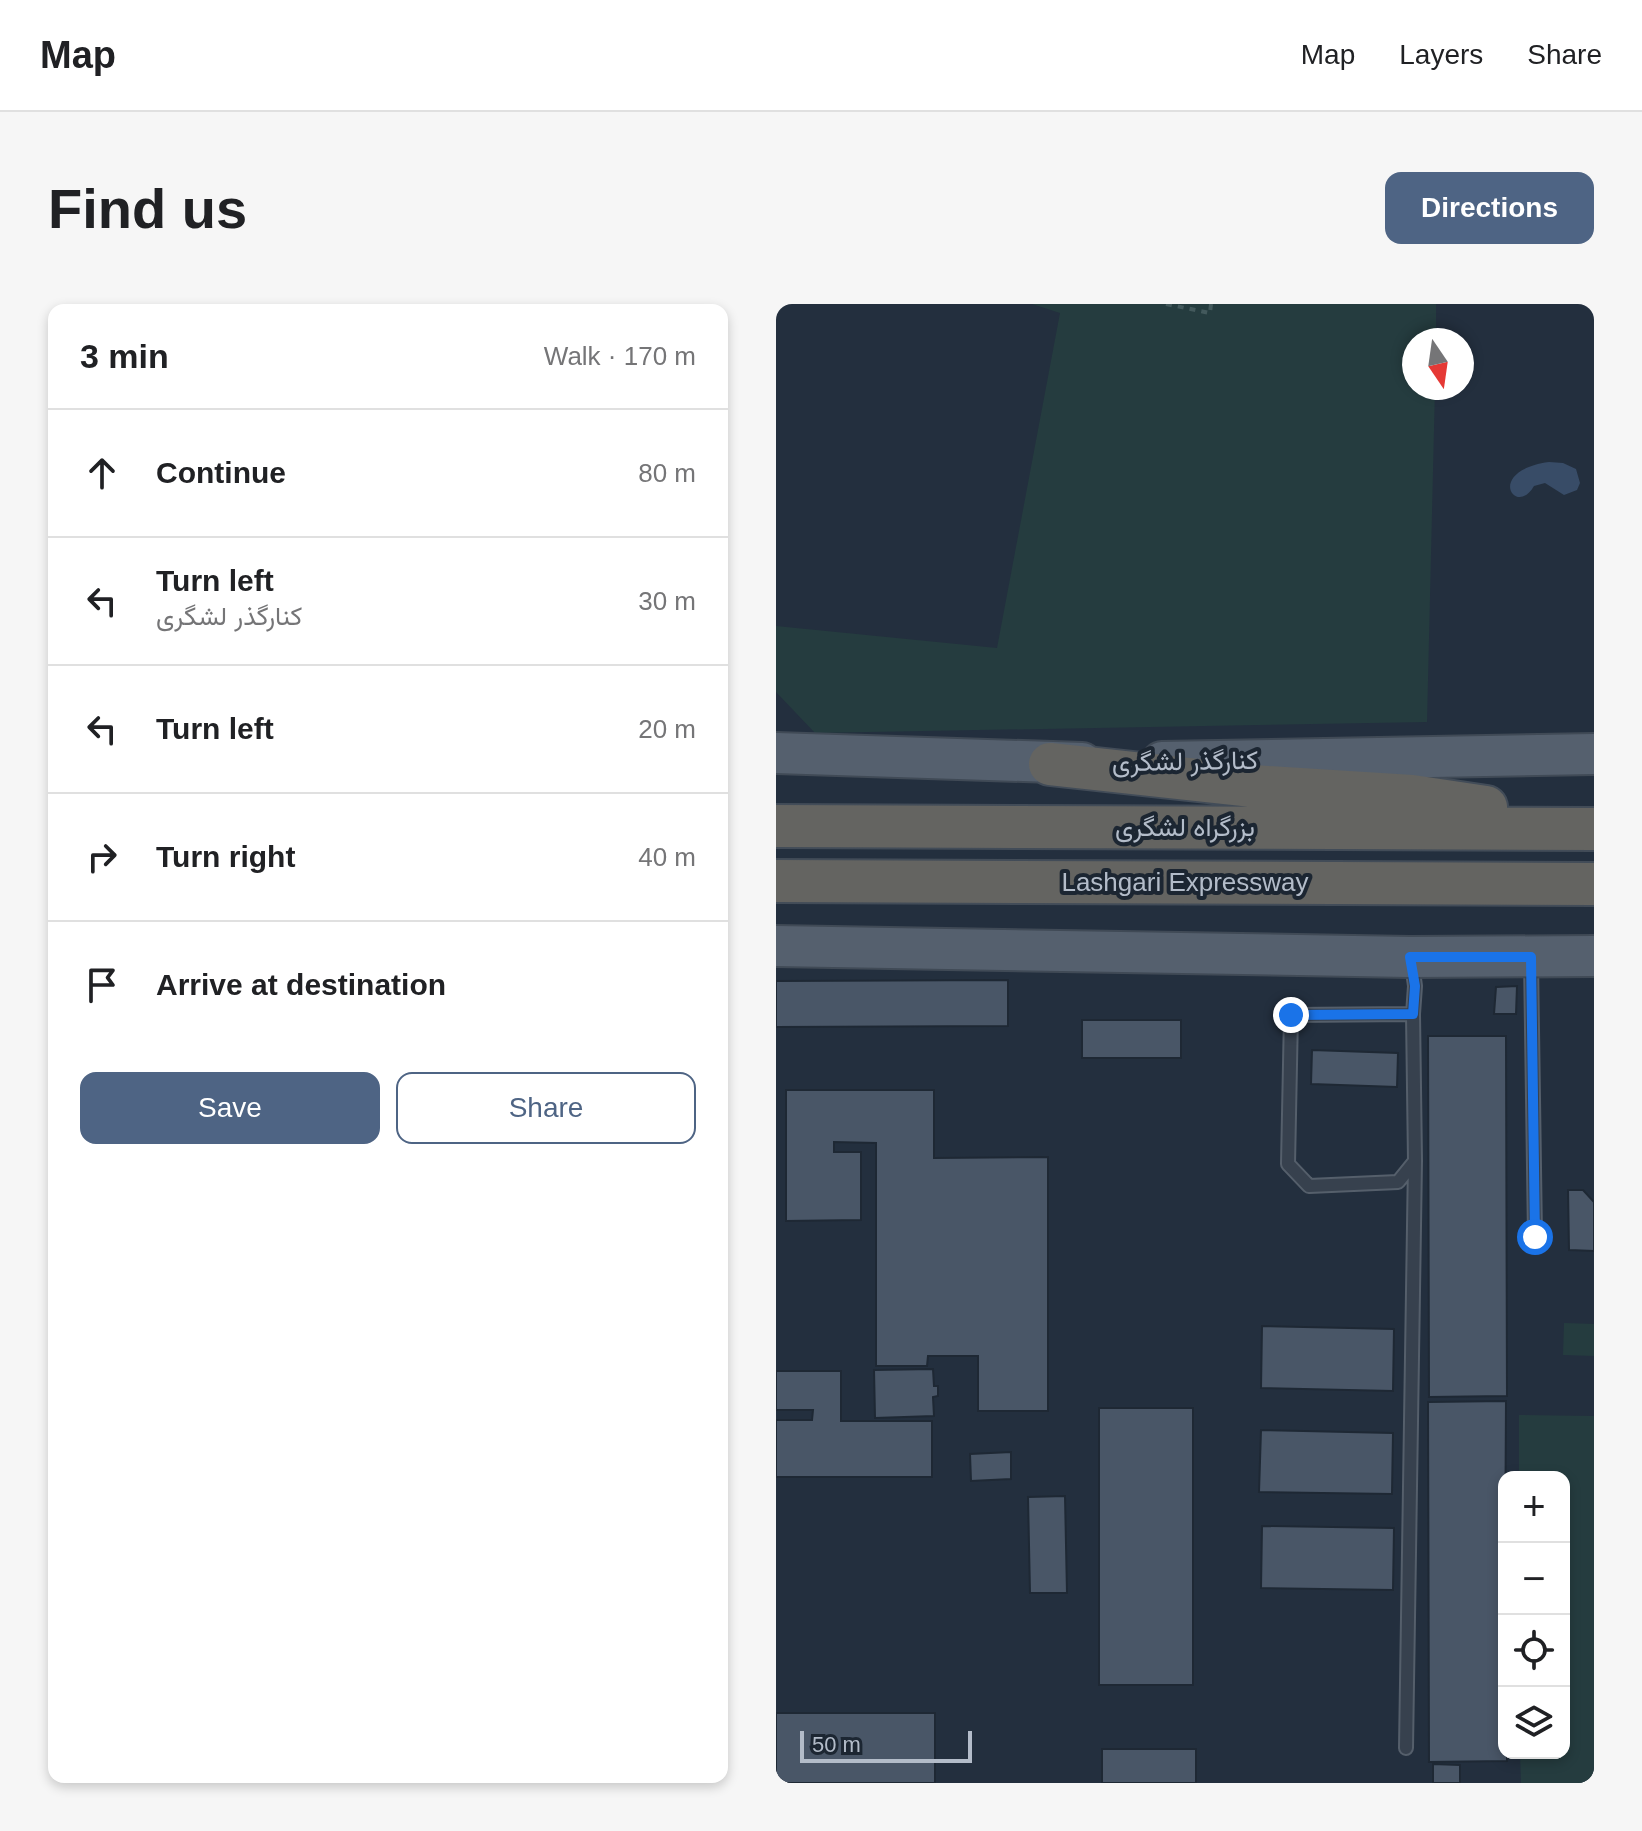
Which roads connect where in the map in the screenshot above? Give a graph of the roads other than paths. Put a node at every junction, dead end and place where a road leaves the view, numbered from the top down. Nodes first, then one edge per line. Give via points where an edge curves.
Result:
1 (776, 753) edge
2 (1594, 754) edge
3 (1050, 764) junction
4 (1594, 821) edge
5 (776, 826) edge
6 (1594, 829) edge
7 (776, 881) edge
8 (1594, 884) edge
9 (776, 946) edge
10 (1594, 956) edge
11 (1410, 957) junction
12 (1531, 957) junction
13 (1413, 1014) junction
14 (1415, 1161) junction
15 (1535, 1237) dead end
16 (1406, 1748) dead end

1 - 3 main road, کنارگذر لشگری
2 - 3 main road, کنارگذر لشگری
3 - 4 highway via 1253,786 1412,796
5 - 6 highway, بزرگراه لشگری
7 - 8 highway, Lashgari Expressway
9 - 11 main road
10 - 12 main road
11 - 12 main road
11 - 13 lane
12 - 15 lane
13 - 14 lane
13 - 14 lane via 1291,1015 1288,1164 1309,1186 1398,1182
14 - 16 lane

